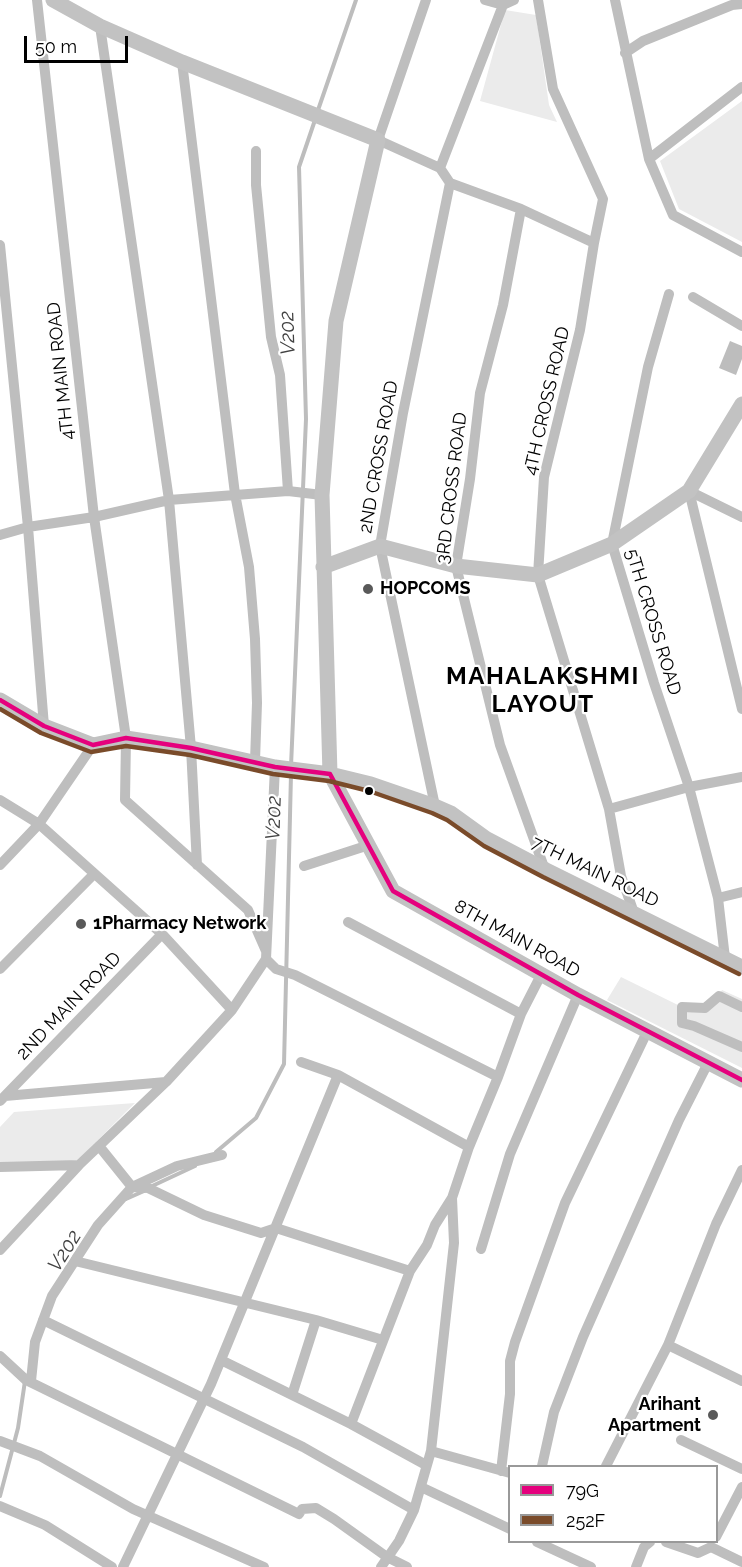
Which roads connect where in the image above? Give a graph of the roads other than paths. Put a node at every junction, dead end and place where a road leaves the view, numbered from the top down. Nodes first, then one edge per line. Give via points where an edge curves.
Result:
1 (37, 0) edge
2 (426, 0) edge
3 (485, 0) edge
4 (514, 0) edge
5 (538, 0) edge
6 (615, 0) edge
7 (61, 2) edge
8 (742, 4) edge
9 (503, 5) junction
10 (100, 26) junction
11 (625, 53) junction
12 (182, 62) junction
13 (742, 87) edge
14 (378, 140) junction
15 (256, 151) dead end
16 (649, 159) junction
17 (440, 168) junction
18 (450, 183) junction
19 (521, 209) junction
20 (594, 243) junction
21 (0, 246) edge
22 (742, 252) edge
23 (669, 294) dead end
24 (693, 297) dead end
25 (742, 326) edge
26 (742, 404) edge
27 (288, 491) junction
28 (689, 491) junction
29 (236, 494) junction
30 (322, 495) junction
31 (169, 500) junction
32 (94, 517) junction
33 (742, 517) edge
34 (28, 527) junction
35 (0, 535) edge
36 (612, 544) junction
37 (380, 546) junction
38 (456, 566) junction
39 (323, 567) junction
40 (538, 575) junction
41 (0, 700) edge
42 (742, 709) edge
43 (44, 726) junction
44 (126, 738) junction
45 (93, 745) junction
46 (191, 748) junction
47 (255, 761) junction
48 (274, 767) junction
49 (330, 774) junction
50 (742, 777) edge
51 (689, 787) junction
52 (0, 800) edge
53 (435, 806) junction
54 (609, 809) junction
55 (39, 824) junction
56 (369, 845) junction
57 (0, 865) edge
58 (197, 865) junction
59 (304, 866) dead end
60 (546, 870) junction
61 (94, 874) junction
62 (742, 892) edge
63 (718, 898) junction
64 (634, 913) junction
65 (348, 922) dead end
66 (162, 934) junction
67 (266, 955) junction
68 (725, 958) junction
69 (742, 967) edge
70 (0, 969) edge
71 (541, 975) junction
72 (578, 995) junction
73 (742, 1007) edge
74 (232, 1010) junction
75 (521, 1014) junction
76 (647, 1032) junction
77 (742, 1047) edge
78 (301, 1062) dead end
79 (708, 1063) junction
80 (338, 1075) junction
81 (498, 1077) junction
82 (742, 1080) edge
83 (166, 1082) junction
84 (1, 1096) edge
85 (99, 1146) junction
86 (469, 1147) junction
87 (222, 1155) dead end
88 (78, 1165) junction
89 (0, 1167) edge
90 (742, 1170) edge
91 (132, 1187) junction
92 (452, 1198) junction
93 (276, 1228) junction
94 (481, 1249) dead end
95 (0, 1250) edge
96 (75, 1261) junction
97 (410, 1271) junction
98 (246, 1303) junction
99 (43, 1320) junction
100 (316, 1320) junction
101 (383, 1341) junction
102 (668, 1345) junction
103 (0, 1356) edge
104 (221, 1360) junction
105 (31, 1381) junction
106 (742, 1381) edge
107 (292, 1395) junction
108 (204, 1399) junction
109 (351, 1424) junction
110 (681, 1440) dead end
111 (0, 1441) edge
112 (431, 1451) junction
113 (178, 1455) junction
114 (426, 1465) junction
115 (542, 1465) edge
116 (607, 1465) edge
117 (742, 1469) edge
118 (505, 1472) edge
119 (421, 1487) junction
120 (741, 1494) edge
121 (0, 1506) edge
122 (414, 1510) junction
123 (147, 1515) junction
124 (508, 1528) edge
125 (718, 1535) edge
126 (539, 1543) edge
127 (649, 1543) edge
128 (669, 1543) edge
129 (713, 1543) edge
130 (715, 1543) edge
131 (384, 1562) edge
132 (742, 1562) edge
133 (112, 1567) edge
134 (123, 1567) edge
135 (264, 1567) edge
136 (407, 1567) edge
137 (591, 1567) edge
138 (636, 1567) edge

1 - 32 street, 4TH MAIN ROAD
2 - 14 street
3 - 9 street
4 - 9 street
5 - 20 street, 4TH CROSS ROAD via 553,89 603,199
6 - 11 street
7 - 10 street
8 - 11 street via 643,41
9 - 17 street
10 - 12 street
10 - 31 street
11 - 16 street
12 - 14 street
12 - 29 street
13 - 16 street
14 - 17 street
14 - 30 street via 336,321
15 - 27 street via 257,196 271,337 280,375
16 - 22 street via 673,215
17 - 18 street
18 - 19 street
18 - 37 street, 2ND CROSS ROAD
19 - 20 street
19 - 38 street, 3RD CROSS ROAD via 480,393
20 - 40 street, 4TH CROSS ROAD via 580,330 544,477
21 - 34 street
23 - 36 street, 5TH CROSS ROAD via 648,367
24 - 25 street
26 - 28 street
27 - 29 street
27 - 30 street
28 - 33 street
28 - 36 street
28 - 42 street
29 - 31 street
29 - 47 street via 249,567 255,639
30 - 39 street
31 - 32 street
31 - 46 street
32 - 34 street
32 - 44 street, 4TH MAIN ROAD
34 - 35 street
34 - 43 street
36 - 40 street
36 - 51 street, 5TH CROSS ROAD
37 - 38 street
37 - 39 street
37 - 53 street, 2ND CROSS ROAD
38 - 40 street
38 - 60 street, 3RD CROSS ROAD via 500,745
39 - 49 street
40 - 54 street, 4TH CROSS ROAD
41 - 43 street
43 - 45 street
44 - 45 street
44 - 46 street, 7TH MAIN ROAD
44 - 58 street, 4TH MAIN ROAD via 125,800
45 - 55 street
46 - 47 street, 7TH MAIN ROAD
46 - 58 street
47 - 48 street, 7TH MAIN ROAD
48 - 49 street, 7TH MAIN ROAD
48 - 67 street
49 - 53 street, 7TH MAIN ROAD
49 - 56 street, 8TH MAIN ROAD
50 - 51 street
51 - 54 street
51 - 63 street, 5TH CROSS ROAD
52 - 55 street
53 - 60 street, 7TH MAIN ROAD
54 - 64 street, 4TH CROSS ROAD via 621,876
55 - 57 street
55 - 61 street
56 - 59 street
56 - 71 street, 8TH MAIN ROAD via 393,891
58 - 67 street, 4TH MAIN ROAD via 248,910
60 - 64 street, 7TH MAIN ROAD
61 - 66 street
61 - 70 street
62 - 63 street
63 - 68 street, 5TH CROSS ROAD
64 - 68 street, 7TH MAIN ROAD
65 - 75 street
66 - 74 street
66 - 84 street, 2ND MAIN ROAD
67 - 74 street
67 - 81 street, 4TH MAIN ROAD via 276,969
68 - 69 street, 7TH MAIN ROAD
71 - 72 street, 8TH MAIN ROAD
71 - 75 street
72 - 76 street, 8TH MAIN ROAD
72 - 94 street via 510,1154
73 - 77 street via 719,996 705,1008 682,1007 682,1023
74 - 83 street
75 - 81 street
76 - 79 street, 8TH MAIN ROAD
76 - 118 street via 565,1203 515,1342 510,1361
78 - 80 street
79 - 82 street, 8TH MAIN ROAD
79 - 115 street via 674,1130 583,1337 554,1412
80 - 86 street
80 - 93 street
81 - 86 street
83 - 84 street
83 - 85 street
85 - 88 street
85 - 91 street
86 - 92 street
87 - 91 street via 177,1167
88 - 89 street
88 - 95 street
90 - 102 street
91 - 93 street via 148,1188 204,1215 261,1233
91 - 96 street via 98,1225
92 - 97 street
92 - 112 street via 454,1243
93 - 97 street
93 - 98 street
96 - 98 street
96 - 99 street via 52,1296
97 - 101 street
98 - 100 street
98 - 104 street
99 - 105 street via 35,1342
99 - 108 street
100 - 101 street
100 - 107 street
101 - 109 street
102 - 106 street
102 - 116 street
103 - 105 street
104 - 107 street
104 - 108 street
105 - 113 street
107 - 109 street
108 - 113 street
108 - 122 street via 303,1447
109 - 114 street
110 - 117 street
111 - 123 street via 40,1456
112 - 114 street
112 - 118 street
113 - 123 street
113 - 131 street via 299,1514 302,1509 316,1508
114 - 119 street
119 - 122 street
119 - 124 street
120 - 125 street
121 - 133 street via 45,1525
122 - 131 street
123 - 134 street
123 - 135 street
126 - 137 street
127 - 138 street
128 - 129 street via 698,1553
130 - 132 street
131 - 136 street

